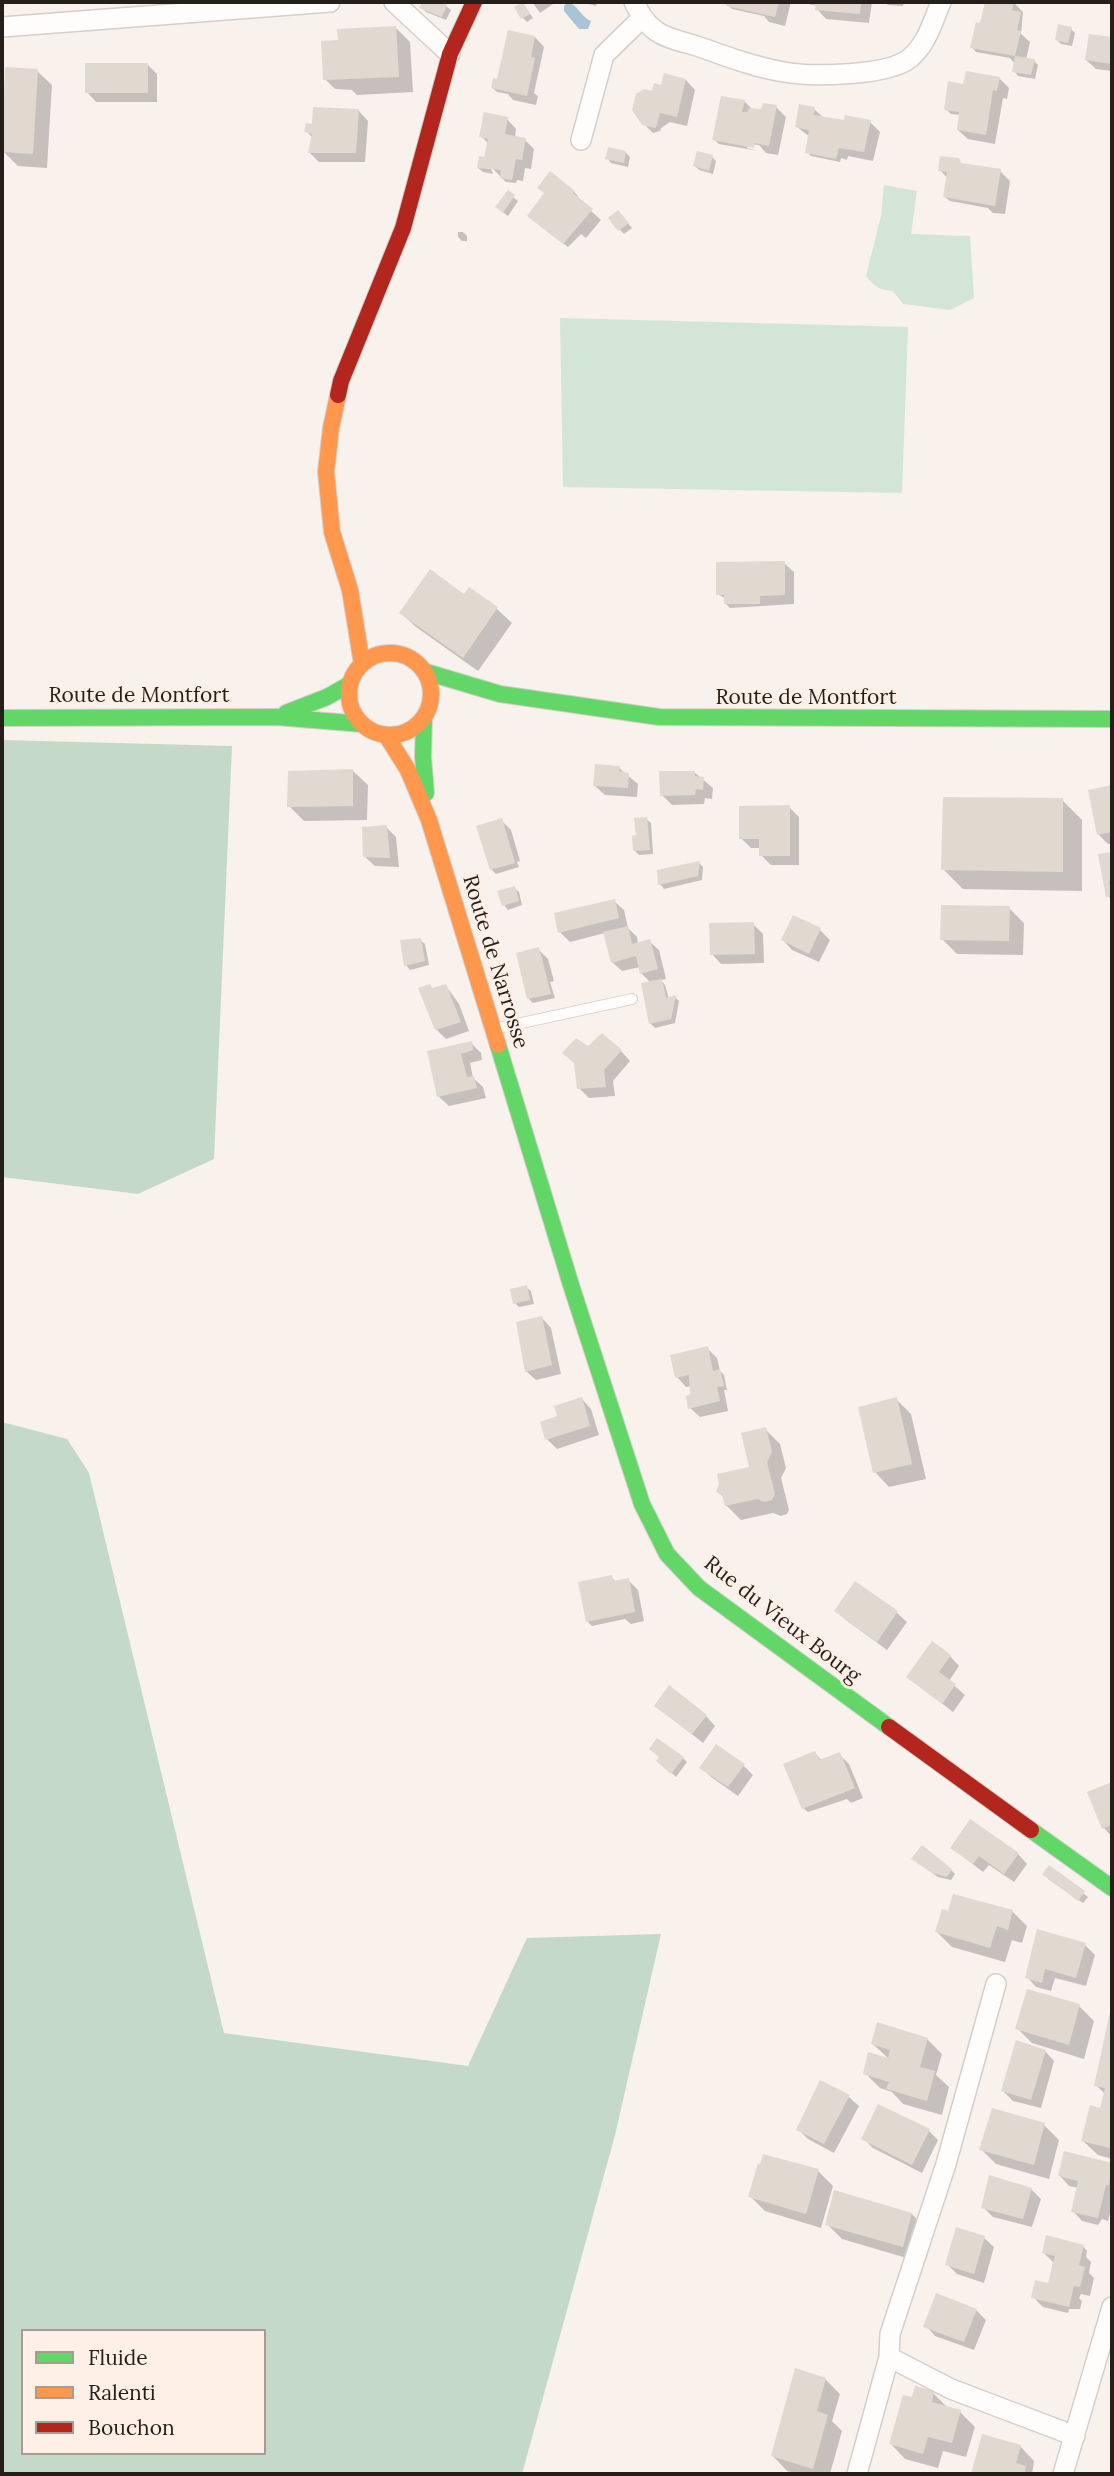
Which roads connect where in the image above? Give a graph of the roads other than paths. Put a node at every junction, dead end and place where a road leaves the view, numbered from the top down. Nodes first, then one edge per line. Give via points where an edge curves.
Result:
1 (330, 2) edge
2 (394, 2) edge
3 (474, 2) edge
4 (941, 2) edge
5 (638, 10) edge
6 (2, 27) edge
7 (450, 54) junction
8 (581, 140) dead end
9 (350, 590) junction
10 (371, 621) dead end
11 (362, 664) junction
12 (426, 672) junction
13 (350, 684) junction
14 (500, 694) junction
15 (466, 698) dead end
16 (445, 704) dead end
17 (426, 715) junction
18 (276, 717) junction
19 (2, 718) edge
20 (1112, 719) edge
21 (362, 724) junction
22 (386, 735) junction
23 (429, 820) junction
24 (632, 999) dead end
25 (494, 1029) junction
26 (520, 1117) joint
27 (1112, 1888) edge
28 (996, 1984) dead end
29 (1112, 2307) edge
30 (889, 2357) junction
31 (1075, 2435) junction
32 (857, 2474) edge
33 (1063, 2474) edge

1 - 6 street
2 - 7 street
3 - 7 street
4 - 5 street via 926,40 910,58 872,71 829,74 785,72 741,61 659,33
5 - 8 street via 604,55
7 - 9 street via 403,228 341,381 331,428 326,472 332,532
9 - 10 street
9 - 11 street
11 - 12 street via 388,648 411,658
11 - 13 street
12 - 14 street, Route de Montfort
12 - 17 street via 432,692
13 - 18 street, Route de Montfort
13 - 21 street via 351,705
14 - 15 street, Route de Montfort
14 - 20 street, Route de Montfort via 659,717
16 - 17 street
17 - 22 street via 407,732
17 - 23 street, Route de Narrosse via 423,757
18 - 19 street, Route de Montfort
18 - 21 street, Route de Montfort
21 - 22 street
22 - 23 street, Route de Narrosse via 408,770
23 - 25 street, Route de Narrosse
24 - 25 lane
25 - 26 street, Route de Narrosse
26 - 27 street, Rue du Vieux Bourg via 642,1504 667,1554 699,1588 752,1629
28 - 30 street via 946,2164 890,2334
29 - 31 street
30 - 31 street via 951,2389
30 - 32 street
31 - 33 street

